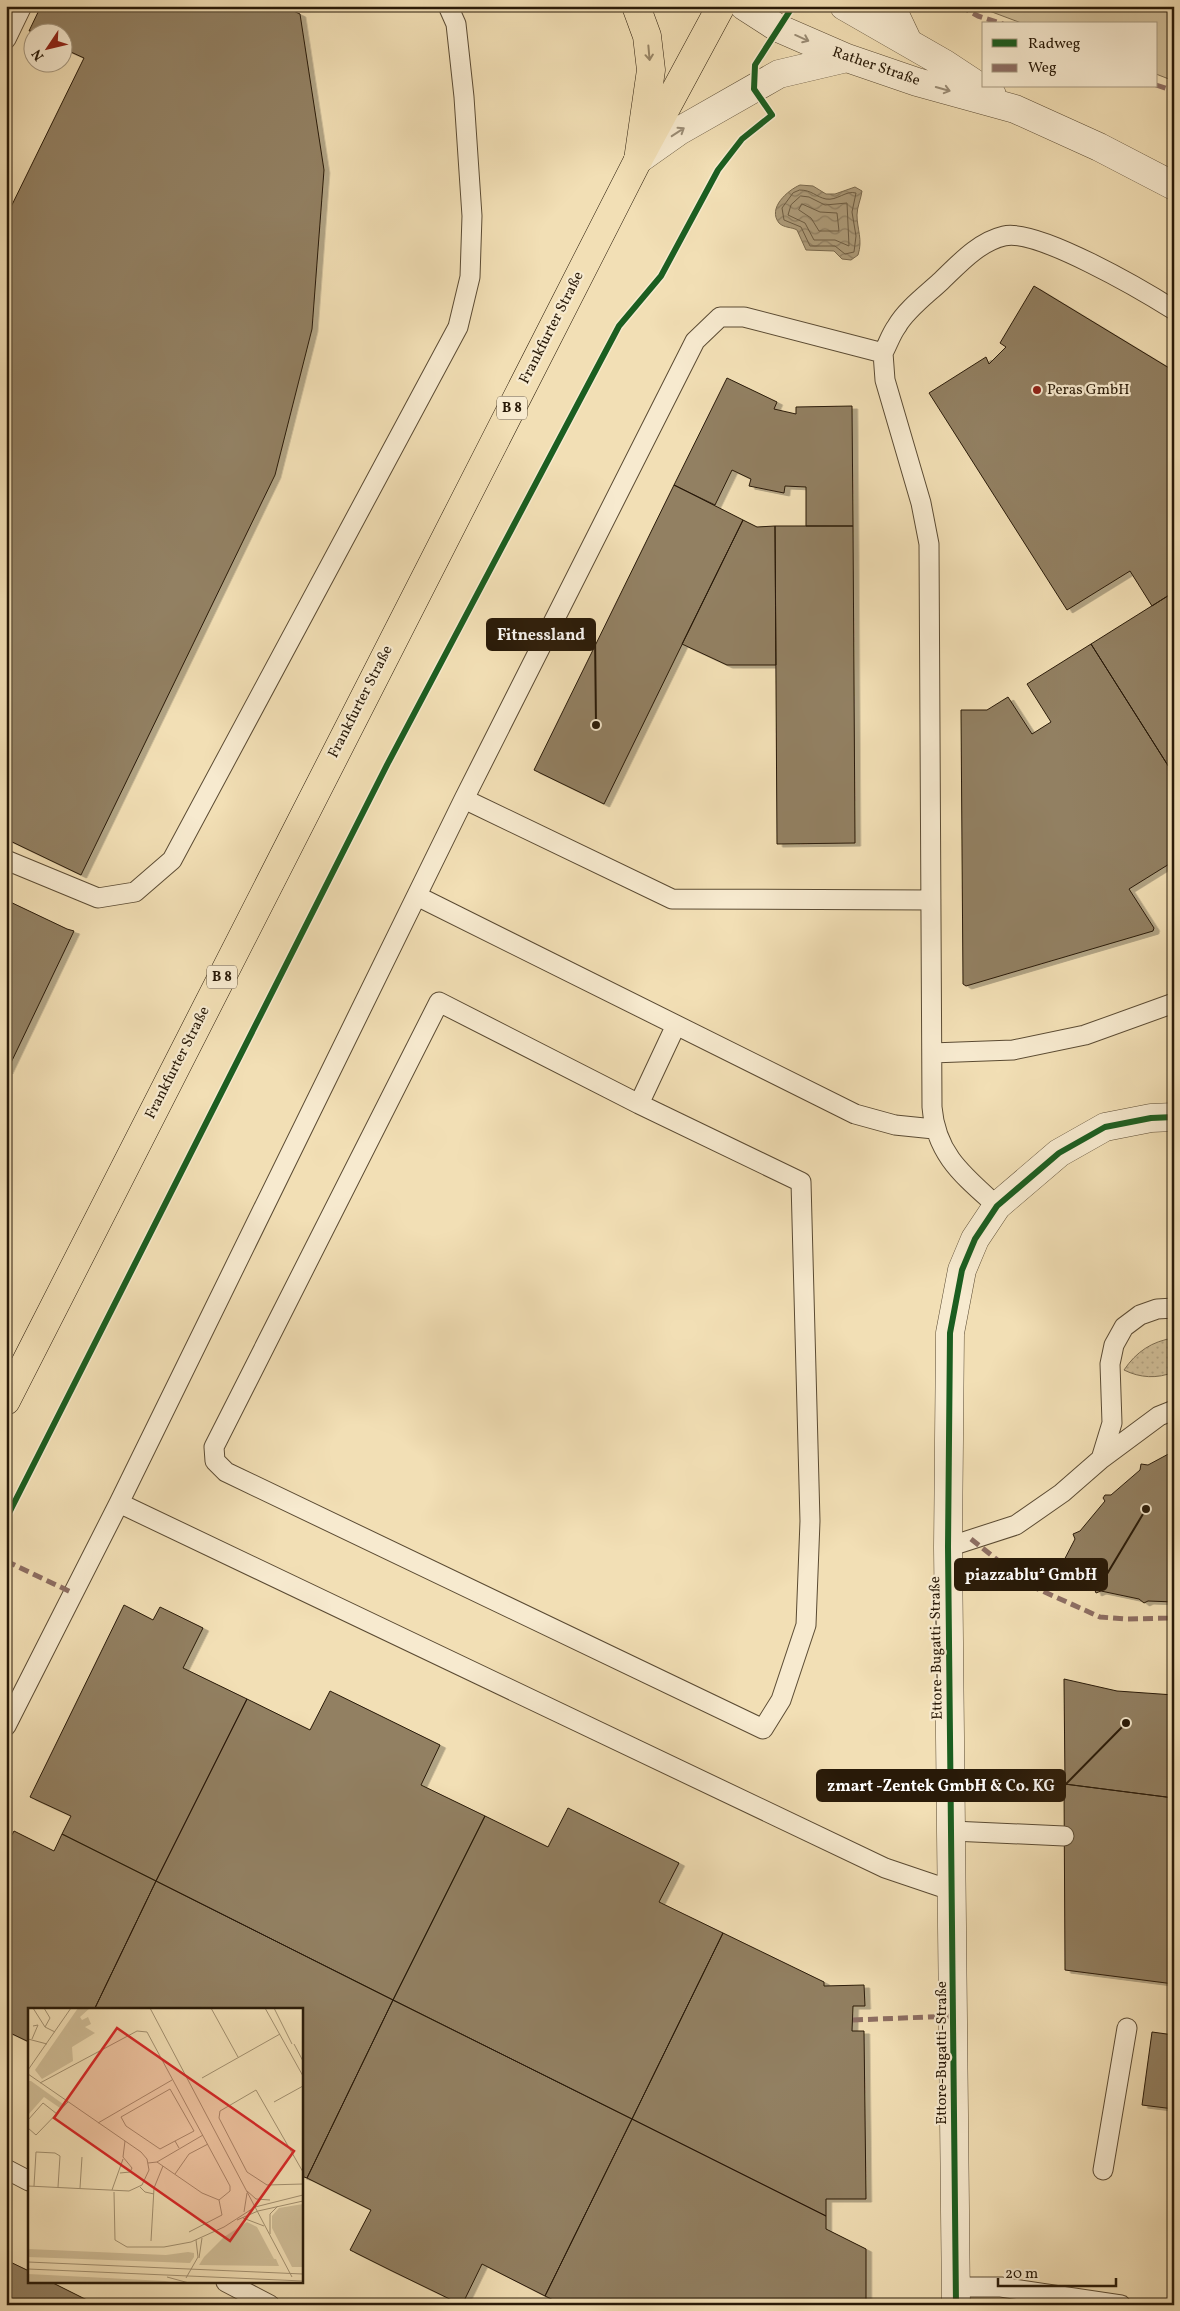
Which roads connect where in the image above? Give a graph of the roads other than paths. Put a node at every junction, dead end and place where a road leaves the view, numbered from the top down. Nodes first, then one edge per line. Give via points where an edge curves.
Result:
1 (22, 6) edge
2 (448, 6) edge
3 (636, 6) edge
4 (721, 6) edge
5 (744, 6) edge
6 (844, 6) edge
7 (890, 6) edge
8 (6, 39) edge
9 (908, 42) junction
10 (847, 58) junction
11 (982, 88) edge
12 (982, 88) edge
13 (1015, 109) junction
14 (638, 160) junction
15 (1174, 186) edge
16 (1174, 310) edge
17 (883, 353) junction
18 (464, 800) junction
19 (6, 860) edge
20 (417, 896) junction
21 (931, 900) junction
22 (1174, 1002) edge
23 (676, 1025) junction
24 (932, 1053) junction
25 (640, 1104) junction
26 (1174, 1117) edge
27 (934, 1129) junction
28 (997, 1206) junction
29 (1174, 1308) edge
30 (6, 1401) edge
31 (1174, 1410) edge
32 (1101, 1459) junction
33 (119, 1503) junction
34 (948, 1547) junction
35 (6, 1726) edge
36 (952, 1831) junction
37 (1064, 1836) dead end
38 (953, 1891) junction
39 (1127, 2028) dead end
40 (6, 2169) edge
41 (1103, 2170) dead end
42 (28, 2180) edge
43 (230, 2284) edge
44 (956, 2296) edge
45 (270, 2305) edge
46 (1121, 2305) edge

1 - 8 lane
2 - 19 lane via 456,24 472,216 470,277 458,327 172,860 135,892 98,898
3 -> 14 main road via 647,36 651,70
4 - 14 main road, Frankfurter Straße / B 8
5 -> 10 street, Rather Straße via 778,28
6 - 9 street, Rather Straße
7 - 9 street
9 - 12 street, Rather Straße
10 -> 13 street, Rather Straße via 917,82
14 -> 10 street via 679,131 779,74
11 - 13 street, Rather Straße
13 - 15 street, Rather Straße
14 - 30 main road, Frankfurter Straße / B 8
16 - 17 lane via 1058,247 1005,236 982,245 953,269 897,324
17 - 18 lane via 744,317 720,317 695,341
17 - 21 lane via 892,410 921,503 929,544
18 - 20 lane
18 - 21 lane via 672,898
20 - 23 lane
20 - 33 lane
21 - 24 lane
22 - 24 lane via 1085,1035 1013,1050
23 - 25 lane
23 - 27 lane via 856,1114 895,1125
24 - 27 lane
25 - 25 lane via 440,1002 214,1447 215,1461 226,1472 763,1729 780,1700 806,1625 810,1521 801,1182
26 - 28 street, Ettore-Bugatti-Straße via 1104,1127 1059,1153
27 - 28 lane via 947,1157
28 - 34 street, Ettore-Bugatti-Straße via 975,1239 962,1270 950,1333
29 - 32 lane via 1140,1315 1124,1327 1114,1345 1110,1364 1112,1423
31 - 32 lane via 1158,1416
32 - 34 lane via 1062,1493 1016,1525
33 - 35 lane
33 - 38 lane via 885,1868
34 - 36 street, Ettore-Bugatti-Straße
36 - 37 lane
36 - 38 street, Ettore-Bugatti-Straße
38 - 44 street, Ettore-Bugatti-Straße
39 - 41 lane
40 - 42 lane
43 - 45 lane
44 - 46 lane via 1002,2287

